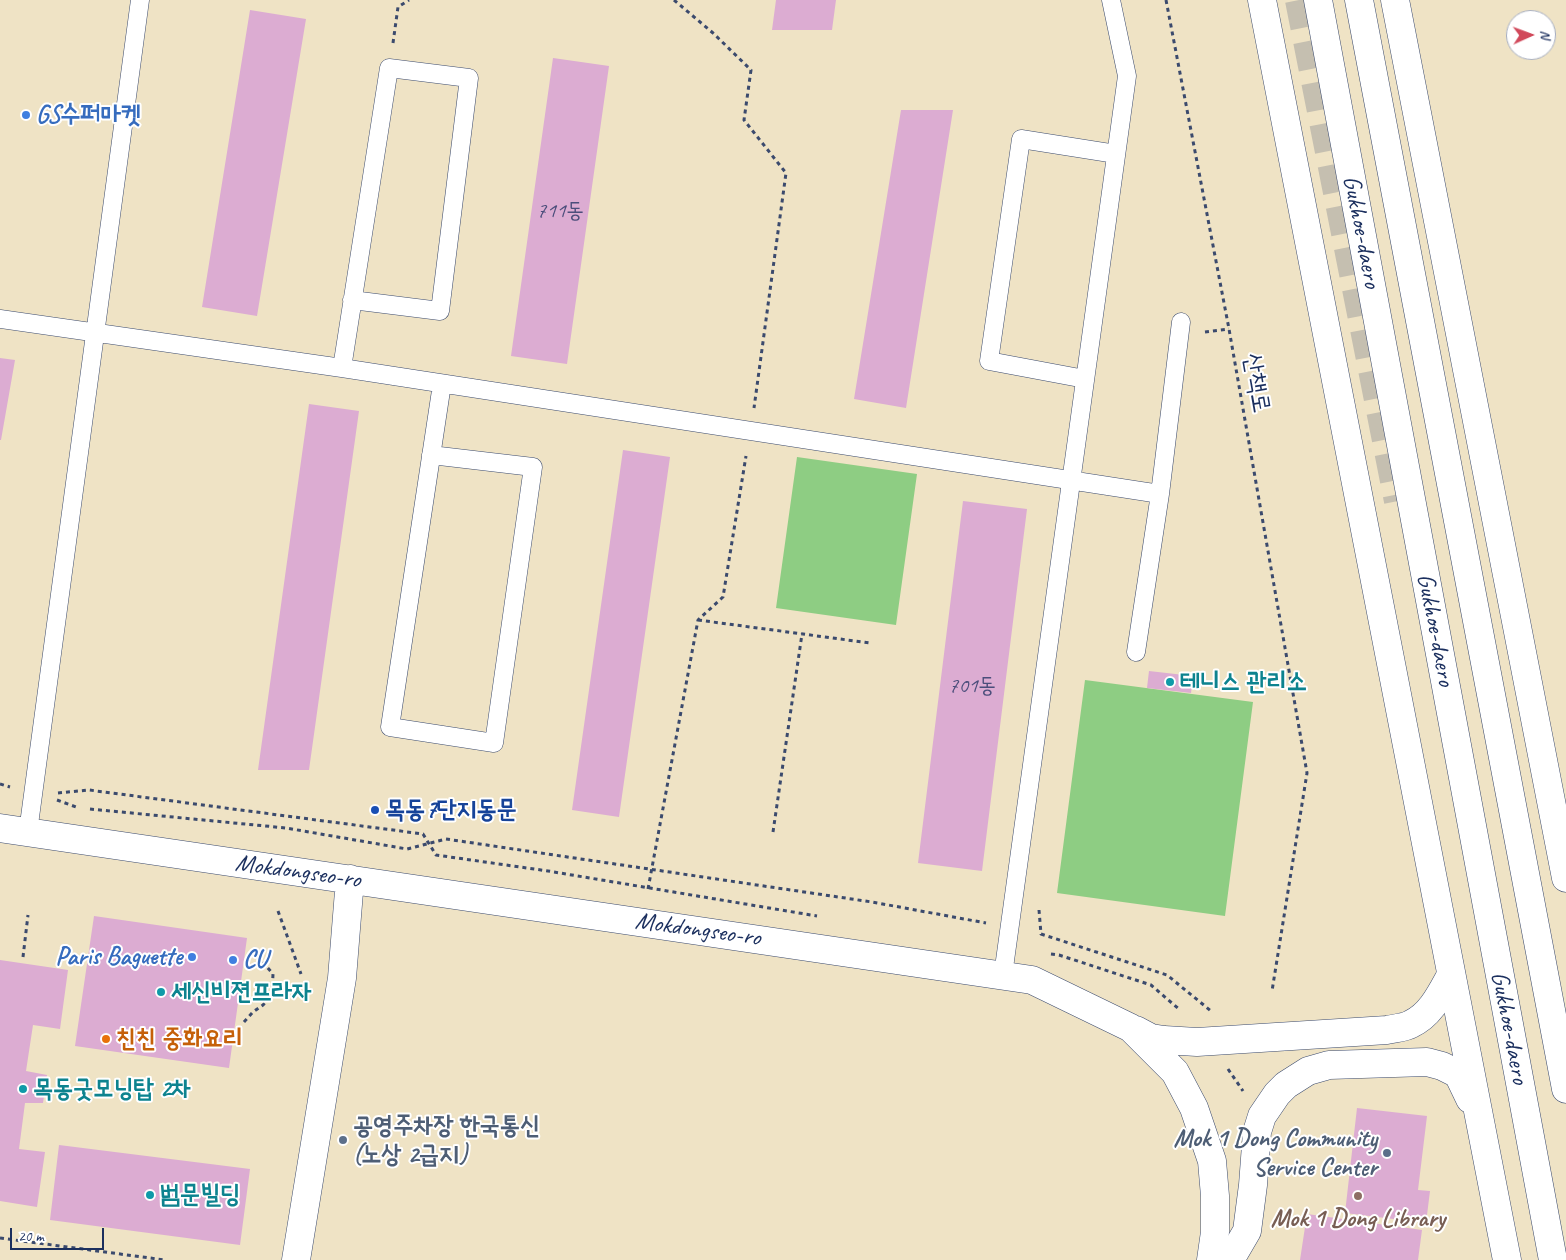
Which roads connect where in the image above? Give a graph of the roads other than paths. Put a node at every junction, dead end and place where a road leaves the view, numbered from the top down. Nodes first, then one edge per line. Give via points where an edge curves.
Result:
1 (140, 0) edge
2 (1111, 0) edge
3 (1262, 0) edge
4 (1318, 0) edge
5 (1360, 0) edge
6 (1395, 0) edge
7 (1116, 154) junction
8 (352, 300) junction
9 (0, 319) edge
10 (1181, 322) dead end
11 (96, 334) junction
12 (342, 368) junction
13 (1085, 379) junction
14 (442, 384) junction
15 (431, 455) junction
16 (1071, 480) junction
17 (1160, 494) junction
18 (1136, 652) dead end
19 (0, 828) edge
20 (28, 832) junction
21 (1566, 878) edge
22 (350, 880) junction
23 (1003, 975) junction
24 (1451, 975) junction
25 (1132, 1028) junction
26 (1566, 1089) edge
27 (1479, 1117) junction
28 (296, 1260) edge
29 (1211, 1260) edge
30 (1230, 1260) edge
31 (1507, 1260) edge
32 (1553, 1260) edge

1 - 11 lane
2 - 7 lane via 1127,76
3 - 24 main road
4 - 32 main road, Gukhoe-daero
5 - 26 main road, Gukhoe-daero
6 - 21 main road
7 - 13 lane
7 - 13 lane via 1021,139 989,361
8 - 8 lane via 389,68 469,78 440,311
8 - 12 lane
9 - 11 lane
10 - 17 lane
11 - 12 lane
11 - 20 lane via 38,794
12 - 14 lane
13 - 16 lane
14 - 15 lane
14 - 16 lane
15 - 15 lane via 390,727 494,743 533,467
16 - 17 lane
16 - 23 lane
17 - 18 lane
19 - 20 main road, Mokdongseo-ro
20 - 22 main road, Mokdongseo-ro
22 - 23 main road, Mokdongseo-ro
22 - 28 main road via 342,978
23 - 25 main road, Mokdongseo-ro via 1032,980
24 - 25 main road via 1427,1012 1411,1024 1387,1030 1209,1042 1151,1038
24 - 27 main road
25 - 29 main road, Mokdongseo-ro via 1176,1072 1202,1127 1212,1161 1215,1196
27 - 30 main road via 1458,1074 1442,1066 1427,1062 1329,1066 1308,1071 1286,1085 1262,1116 1257,1132 1247,1231
27 - 31 main road

